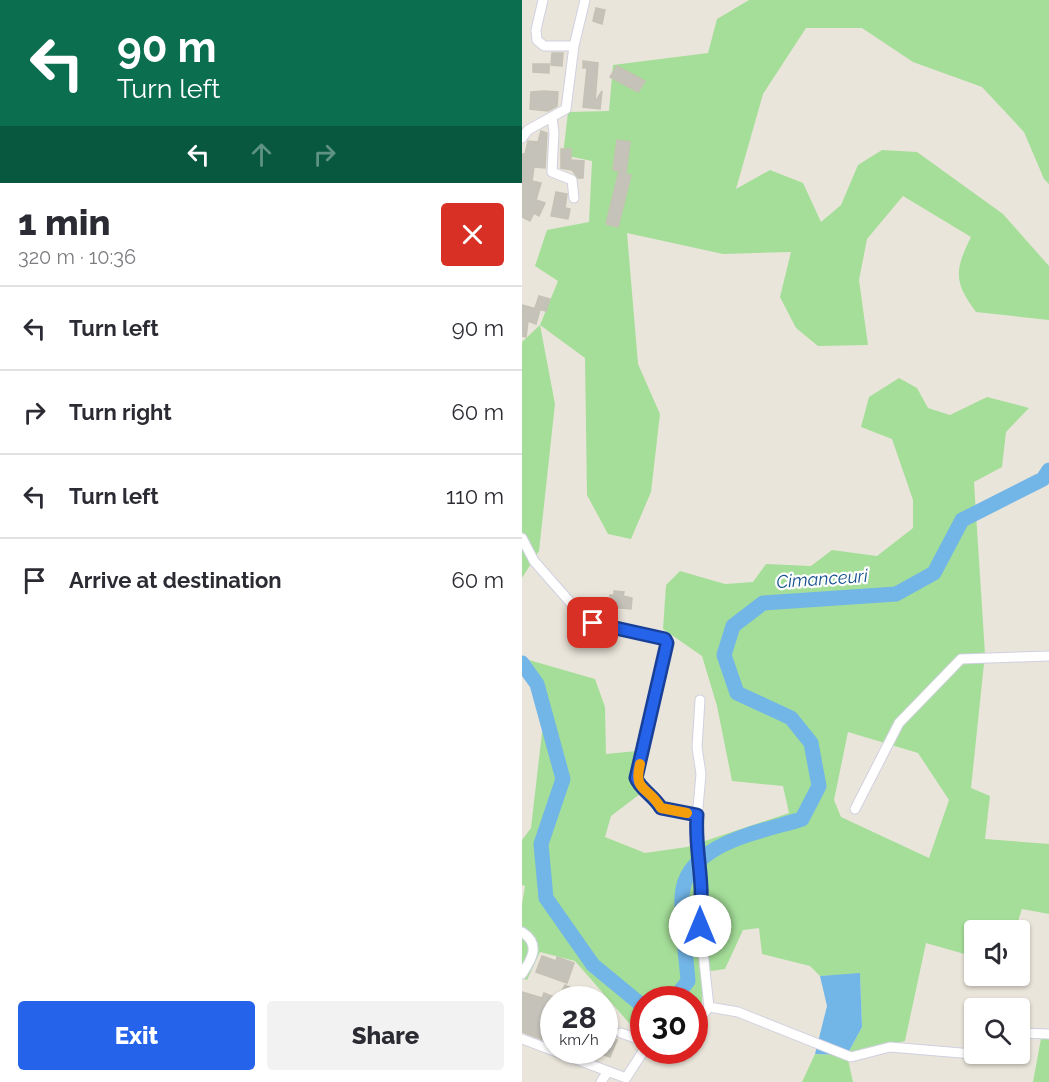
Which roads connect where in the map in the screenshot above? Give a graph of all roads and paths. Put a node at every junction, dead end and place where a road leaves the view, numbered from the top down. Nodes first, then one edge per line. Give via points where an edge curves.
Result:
1 (543, 0) edge
2 (585, 0) edge
3 (574, 46) junction
4 (552, 117) junction
5 (522, 138) edge
6 (574, 198) dead end
7 (522, 538) edge
8 (1049, 656) edge
9 (700, 700) dead end
10 (855, 810) dead end
11 (697, 815) junction
12 (522, 932) edge
13 (522, 974) edge
14 (710, 1007) junction
15 (708, 1009) edge
16 (621, 1033) dead end
17 (1030, 1033) edge
18 (1049, 1034) edge
19 (630, 1036) edge
20 (522, 1039) edge
21 (964, 1053) edge
22 (635, 1064) edge
23 (608, 1071) junction
24 (601, 1082) edge

1 - 3 street via 537,40 544,46
2 - 3 street
3 - 4 street via 566,109
4 - 5 street via 528,130
4 - 6 street via 552,172 572,180
7 - 11 street via 534,561 584,618 665,639 667,648 636,778 661,808
8 - 10 street via 960,659 899,723
9 - 11 street
11 - 14 street via 695,841 702,890 698,906
12 - 13 street via 535,948 533,959
14 - 15 street
14 - 21 street via 738,1012 850,1057 890,1047
16 - 19 street
17 - 18 street
20 - 23 street
22 - 23 street via 626,1078
23 - 24 street

